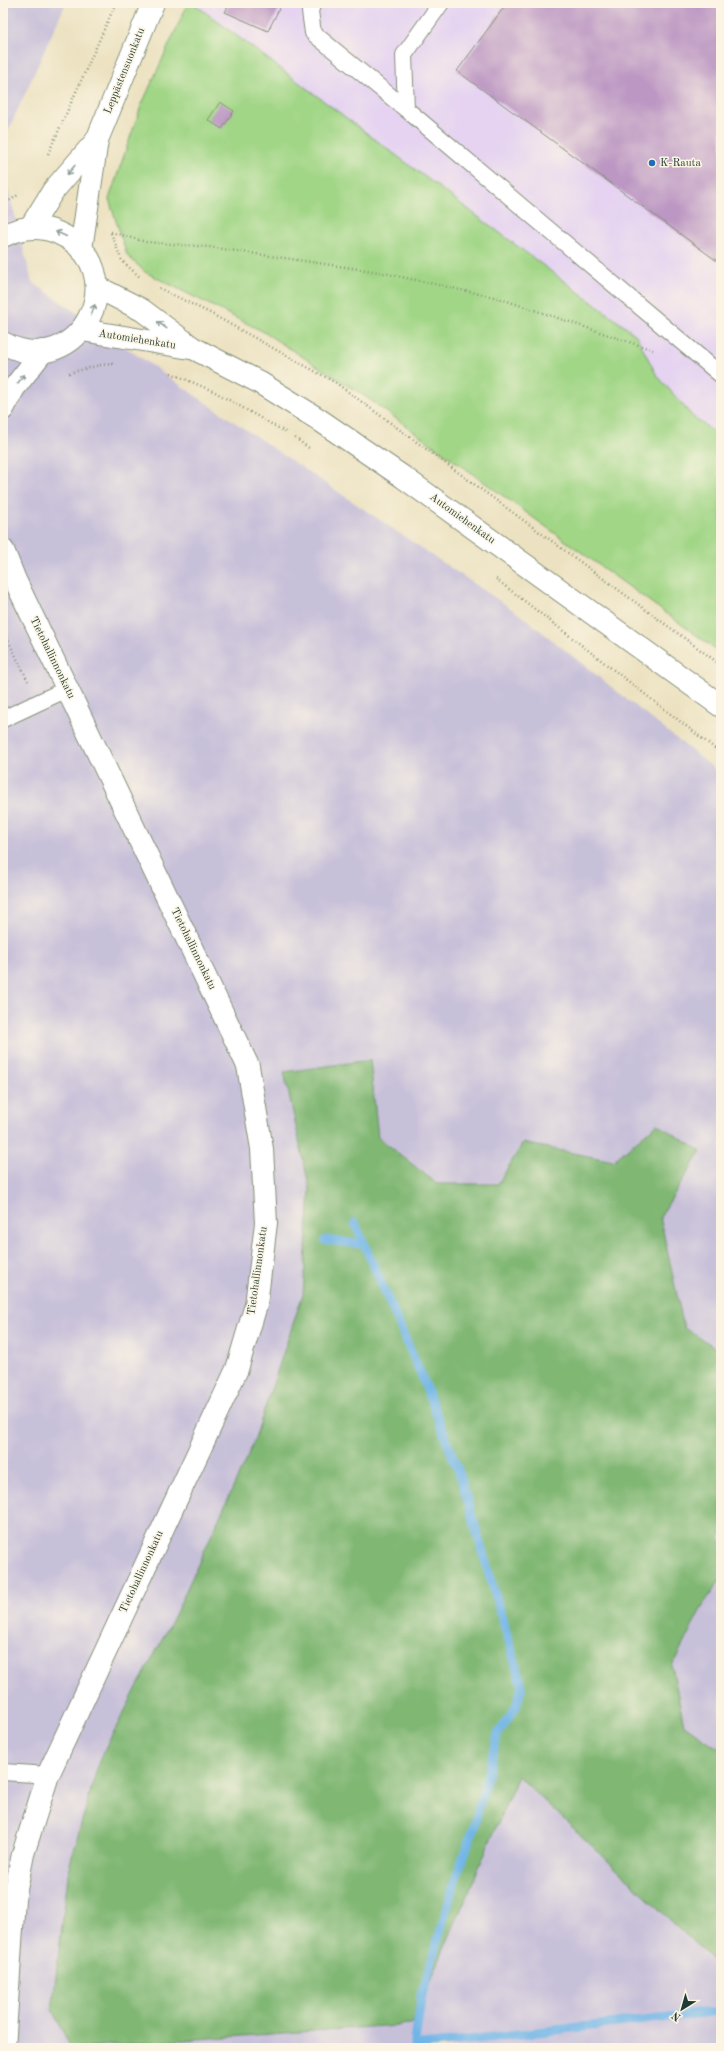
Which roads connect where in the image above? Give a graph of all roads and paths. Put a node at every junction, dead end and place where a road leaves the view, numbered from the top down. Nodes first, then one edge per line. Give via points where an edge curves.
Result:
1 (116, 3) edge
2 (153, 3) edge
3 (313, 3) edge
4 (441, 3) edge
5 (406, 109) junction
6 (97, 140) junction
7 (46, 159) dead end
8 (20, 193) dead end
9 (3, 205) edge
10 (86, 209) junction
11 (30, 228) junction
12 (111, 232) junction
13 (3, 236) edge
14 (81, 249) junction
15 (142, 280) dead end
16 (153, 284) dead end
17 (97, 287) junction
18 (82, 330) junction
19 (3, 343) edge
20 (193, 348) junction
21 (43, 352) junction
22 (660, 353) dead end
23 (120, 363) dead end
24 (166, 371) dead end
25 (721, 375) edge
26 (62, 376) dead end
27 (3, 409) edge
28 (314, 451) dead end
29 (3, 550) edge
30 (492, 576) dead end
31 (721, 665) edge
32 (67, 689) junction
33 (721, 706) edge
34 (3, 719) edge
35 (721, 753) edge
36 (3, 1772) edge
37 (48, 1774) junction
38 (4, 2048) edge

1 - 7 path
2 - 6 street, Leppästensuonkatu
3 - 5 lane via 310,11 313,33
4 - 5 lane via 404,55
5 - 25 lane
6 - 10 street, Leppästensuonkatu
6 -> 11 street, Leppästensuonkatu via 53,191
8 - 9 path
10 - 12 path via 102,215 108,222
10 - 14 street, Leppästensuonkatu
11 - 13 street
14 -> 11 street via 67,237 49,229
12 - 15 path via 122,261
12 - 22 path via 146,242 209,247 379,272 498,298
14 - 17 street via 95,273
16 - 31 path via 336,383
18 -> 17 street via 90,318
20 -> 17 street, Automiehenkatu via 142,310
18 - 20 street, Automiehenkatu
18 - 21 street via 71,341
19 - 21 street via 26,352
20 - 33 street, Automiehenkatu via 257,381 409,481
27 -> 21 street via 14,388
23 - 26 path via 100,365
24 - 28 path via 216,392
29 - 32 street, Tietohallinnonkatu
30 - 35 path
32 - 34 lane
32 - 37 street, Tietohallinnonkatu via 248,1066 262,1149 266,1223 256,1305 236,1369
36 - 37 lane
37 - 38 street, Tietohallinnonkatu via 23,1854 14,1899

